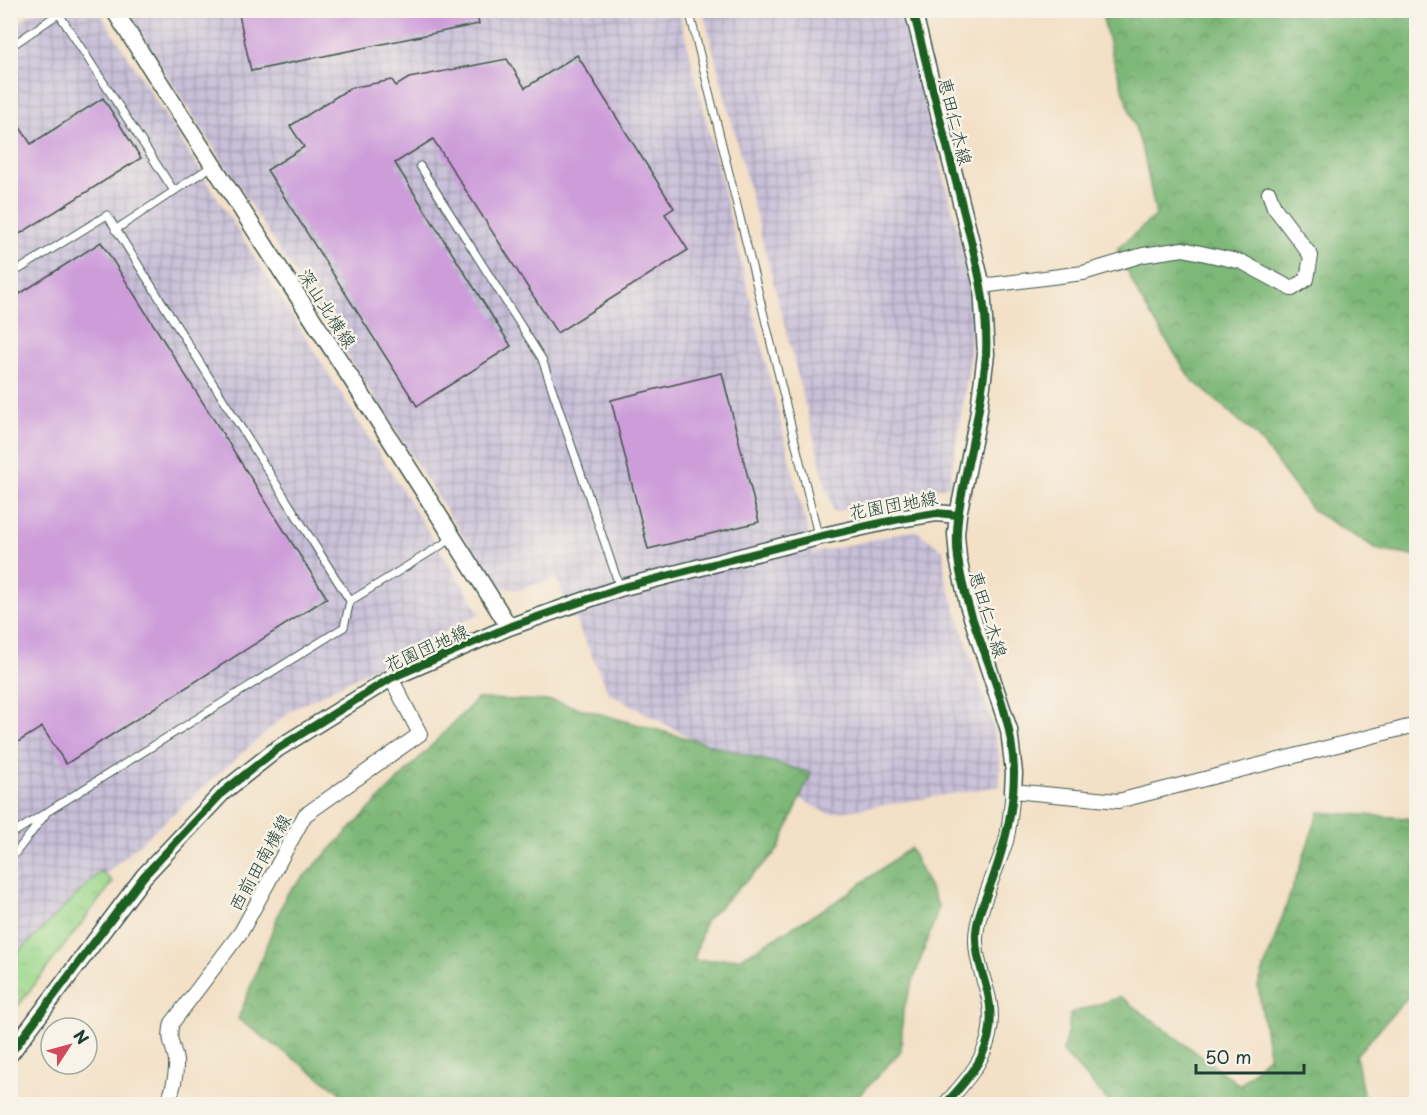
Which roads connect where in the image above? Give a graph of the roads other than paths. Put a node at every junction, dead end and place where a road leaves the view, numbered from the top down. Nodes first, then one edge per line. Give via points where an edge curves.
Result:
1 (114, 10) edge
2 (689, 10) edge
3 (913, 10) edge
4 (61, 12) edge
5 (10, 46) edge
6 (212, 166) junction
7 (420, 166) dead end
8 (174, 191) junction
9 (1269, 193) dead end
10 (115, 230) junction
11 (10, 275) edge
12 (982, 286) junction
13 (958, 515) junction
14 (818, 537) junction
15 (454, 538) junction
16 (621, 588) junction
17 (350, 601) junction
18 (509, 627) junction
19 (391, 678) junction
20 (1416, 725) edge
21 (1013, 791) junction
22 (49, 810) junction
23 (10, 834) edge
24 (10, 860) edge
25 (10, 1054) edge
26 (168, 1104) edge
27 (945, 1104) edge

1 - 6 street, 深山北横線
2 - 14 lane
3 - 12 street, 恵田仁木線
4 - 5 lane
4 - 8 lane
6 - 8 lane
6 - 15 street, 深山北横線
7 - 16 lane via 542,359
8 - 10 lane
9 - 12 street via 1274,207 1311,256 1307,279 1292,289 1242,262 1183,249 1143,255 1083,273
10 - 11 lane via 106,215
10 - 17 lane
12 - 13 street, 恵田仁木線 via 986,354
13 - 14 street, 花園団地線 via 936,513
13 - 21 street, 恵田仁木線 via 957,550 963,586 1009,730
14 - 16 street, 花園団地線
15 - 17 lane
15 - 18 street, 深山北横線
16 - 18 street, 花園団地線
17 - 22 lane via 344,627
18 - 19 street, 花園団地線
19 - 25 street, 花園団地線 via 277,749 223,792 144,876
19 - 26 street, 西前田南横線 via 420,734 305,815 241,932 172,1023 169,1034 176,1060
20 - 21 street via 1118,801
21 - 27 street, 恵田仁木線 via 1006,839 976,930 976,952 991,1016 988,1037 982,1059 970,1078
22 - 23 lane
22 - 24 lane

